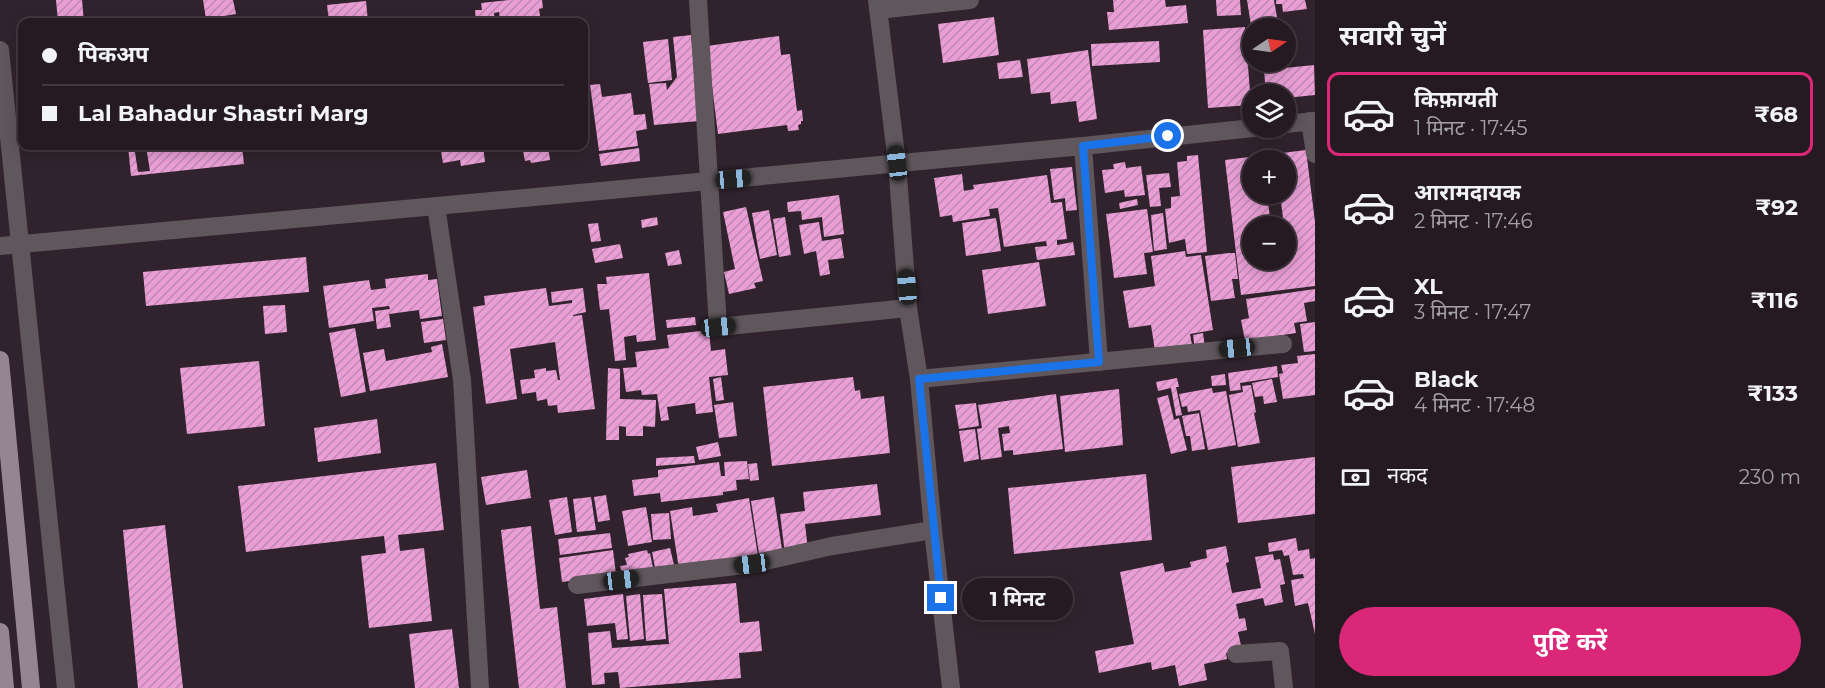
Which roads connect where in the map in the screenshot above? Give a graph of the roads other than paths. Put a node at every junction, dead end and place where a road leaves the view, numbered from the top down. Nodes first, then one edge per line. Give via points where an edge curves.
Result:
1 (698, 0) edge
2 (970, 0) edge
3 (877, 5) edge
4 (0, 50) edge
5 (1313, 121) edge
6 (1296, 123) edge
7 (1242, 129) edge
8 (1083, 146) junction
9 (1315, 154) edge
10 (897, 163) junction
11 (709, 181) junction
12 (436, 206) junction
13 (21, 244) junction
14 (0, 246) edge
15 (908, 308) junction
16 (1283, 344) dead end
17 (0, 360) edge
18 (1099, 362) junction
19 (919, 379) junction
20 (933, 530) junction
21 (577, 585) dead end
22 (0, 632) edge
23 (1236, 654) dead end
24 (5, 688) edge
25 (31, 688) edge
26 (66, 688) edge
27 (480, 688) edge
28 (951, 688) edge
29 (1284, 688) edge

1 - 11 street
2 - 3 street
3 - 10 street
4 - 13 street
5 - 6 street
5 - 9 street
7 - 8 street
8 - 10 street
8 - 18 street
10 - 11 street
10 - 15 street
11 - 12 street
11 - 15 street via 718,327
12 - 13 street
12 - 27 street via 462,380
13 - 14 street
13 - 26 street
15 - 19 street
16 - 18 street
17 - 25 main road
18 - 19 street
19 - 20 street
20 - 21 street via 752,564
20 - 28 street
22 - 24 main road
23 - 29 street via 1280,651

